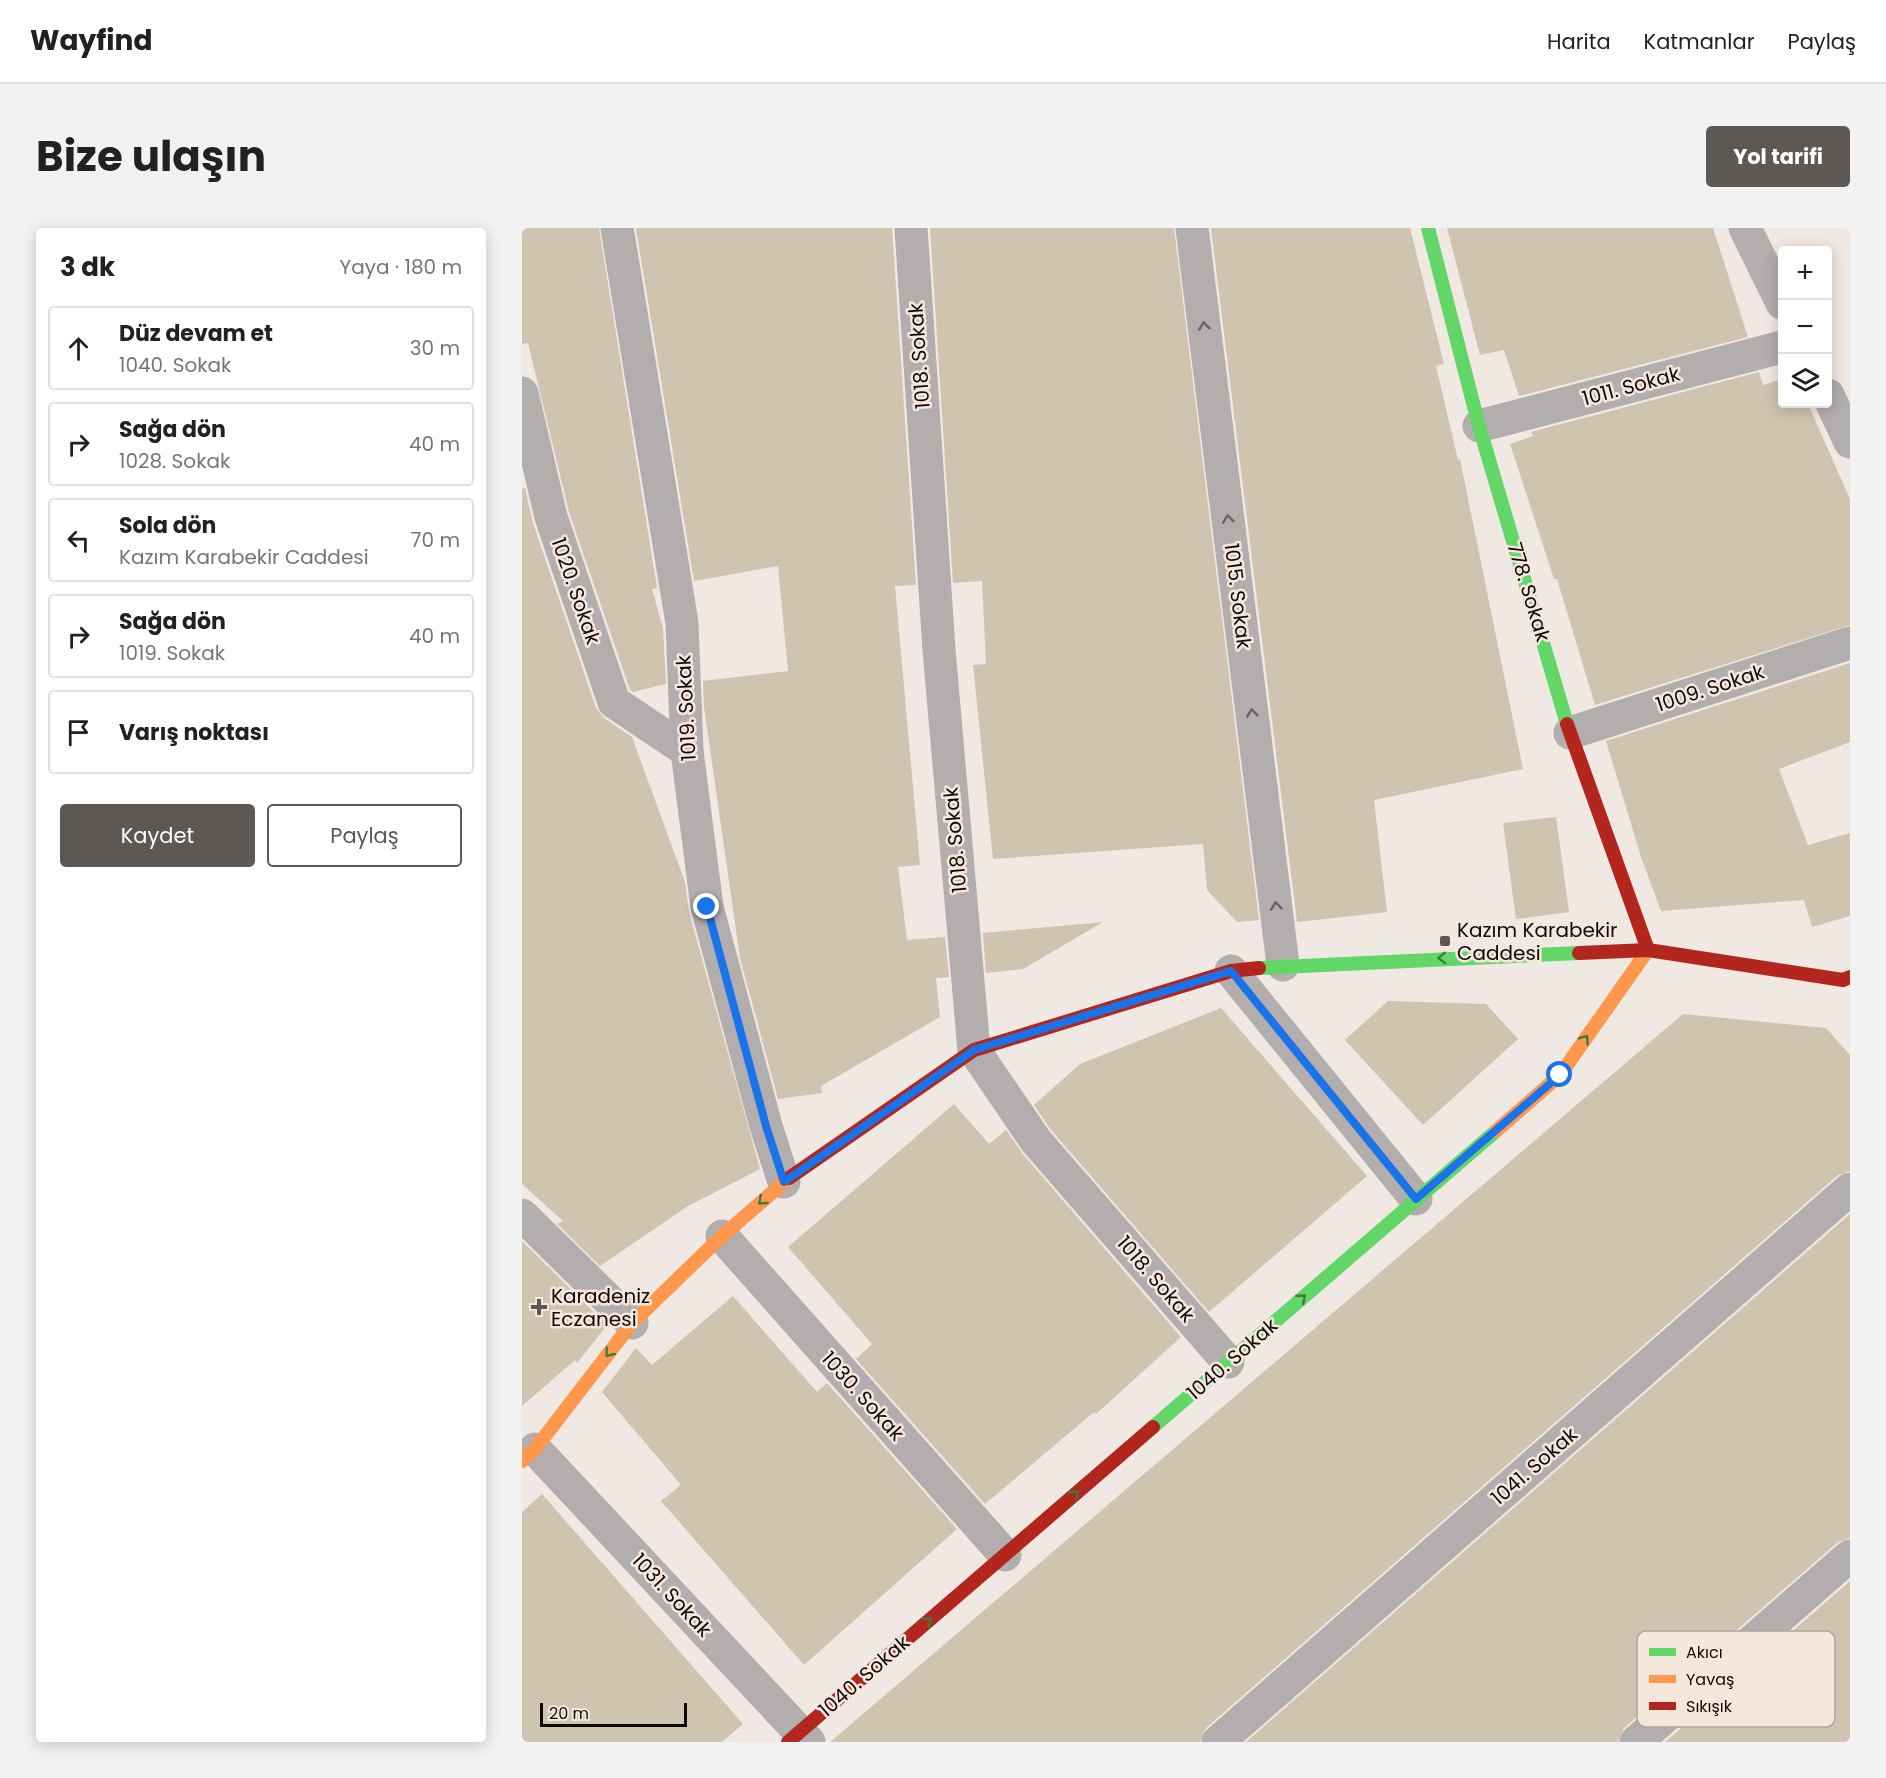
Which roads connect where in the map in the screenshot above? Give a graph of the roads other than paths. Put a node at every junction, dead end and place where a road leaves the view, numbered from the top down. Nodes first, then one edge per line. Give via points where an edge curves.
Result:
1 (617, 228) edge
2 (910, 228) edge
3 (1192, 228) edge
4 (1428, 228) edge
5 (1745, 228) edge
6 (1781, 300) edge
7 (1778, 348) edge
8 (522, 393) edge
9 (1832, 405) edge
10 (1479, 426) junction
11 (1850, 442) edge
12 (1850, 643) edge
13 (1570, 733) junction
14 (687, 751) junction
15 (1647, 950) junction
16 (1283, 964) junction
17 (1231, 971) junction
18 (1848, 981) edge
19 (974, 1050) junction
20 (784, 1182) junction
21 (1850, 1190) edge
22 (1416, 1199) junction
23 (522, 1215) edge
24 (722, 1236) junction
25 (632, 1323) junction
26 (1228, 1362) junction
27 (529, 1455) edge
28 (1005, 1555) junction
29 (1850, 1556) edge
30 (1764, 1631) edge
31 (1653, 1727) edge
32 (799, 1738) edge
33 (1218, 1742) edge
34 (1636, 1742) edge

1 - 14 street, 1019. Sokak via 682,623
2 - 19 street, 1018. Sokak via 939,650
16 -> 3 street, 1015. Sokak
4 - 10 street, 778. Sokak
5 - 6 street
7 - 10 street, 1011. Sokak
8 - 14 street, 1020. Sokak via 551,517 614,702
9 - 11 street
10 - 13 street, 778. Sokak
12 - 13 street, 1009. Sokak
13 - 15 street, 778. Sokak
14 - 20 street, 1019. Sokak via 707,907
15 -> 16 street
15 - 18 street
22 -> 15 street, 1040. Sokak via 1560,1075
16 - 17 street
17 - 19 street
17 - 22 street
19 - 20 street
19 - 26 street, 1018. Sokak via 1036,1141
20 -> 24 street
21 - 33 street, 1041. Sokak
26 -> 22 street, 1040. Sokak
23 - 25 street
24 - 25 street
24 - 28 street, 1030. Sokak
25 -> 27 street
28 -> 26 street, 1040. Sokak
27 - 32 street, 1031. Sokak
32 -> 28 street, 1040. Sokak
29 - 30 street
31 - 34 street

